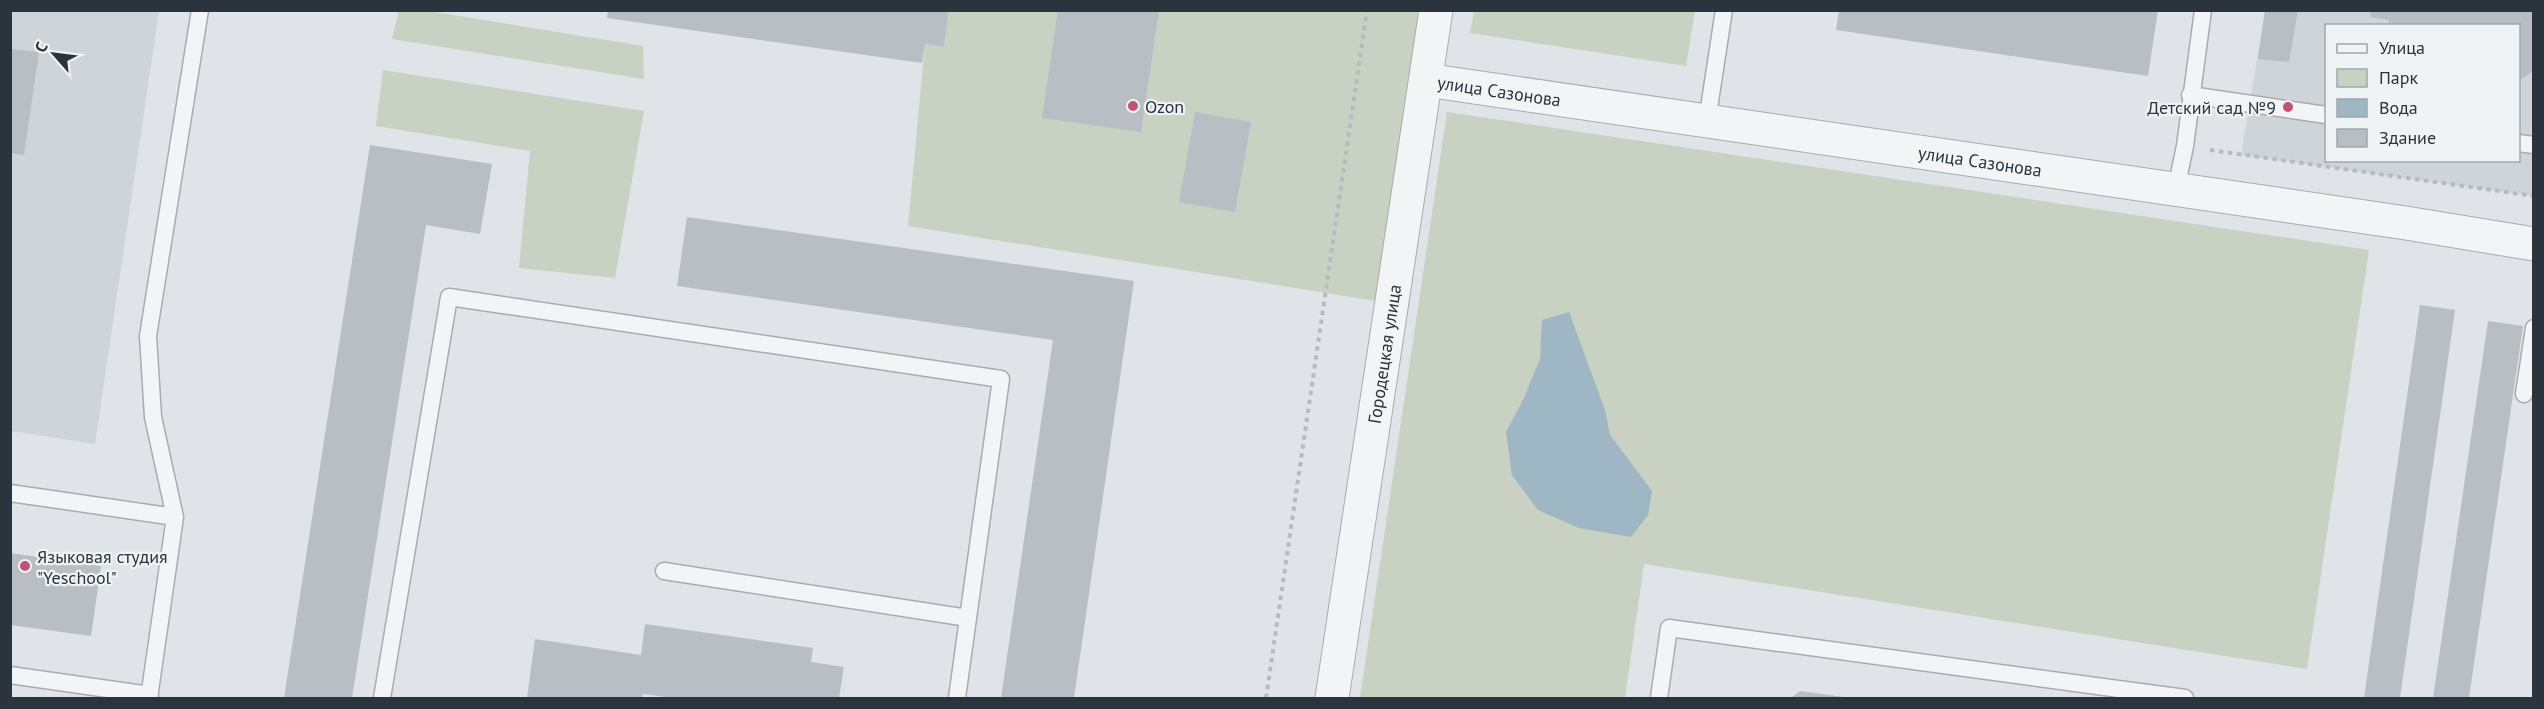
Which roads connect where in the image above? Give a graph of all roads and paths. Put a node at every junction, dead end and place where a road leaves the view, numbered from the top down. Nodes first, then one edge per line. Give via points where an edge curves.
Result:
1 (200, 10) edge
2 (1366, 10) edge
3 (1436, 10) edge
4 (1724, 10) edge
5 (2203, 10) edge
6 (1426, 80) junction
7 (2190, 95) junction
8 (2325, 115) edge
9 (1707, 121) junction
10 (2185, 147) junction
11 (2176, 189) junction
12 (2534, 196) edge
13 (2534, 243) edge
14 (2534, 328) edge
15 (2523, 394) dead end
16 (10, 493) edge
17 (175, 517) junction
18 (664, 571) dead end
19 (968, 618) junction
20 (10, 675) edge
21 (149, 697) edge
22 (382, 699) edge
23 (957, 699) edge
24 (1266, 699) edge
25 (1332, 699) edge
26 (1659, 699) edge
27 (2185, 699) edge

1 - 17 lane via 148,336 153,417
2 - 24 path
3 - 6 street, Городецкая улица
4 - 9 lane
5 - 7 lane
6 - 9 street, улица Сазонова
6 - 25 street, Городецкая улица
7 - 8 lane
7 - 10 lane
9 - 11 street, улица Сазонова
10 - 11 lane
10 - 12 path
11 - 13 street, улица Сазонова
14 - 15 lane
16 - 17 lane
17 - 21 lane
18 - 19 lane
19 - 22 lane via 1002,379 449,297
19 - 23 lane
20 - 21 lane
26 - 27 lane via 1669,628

